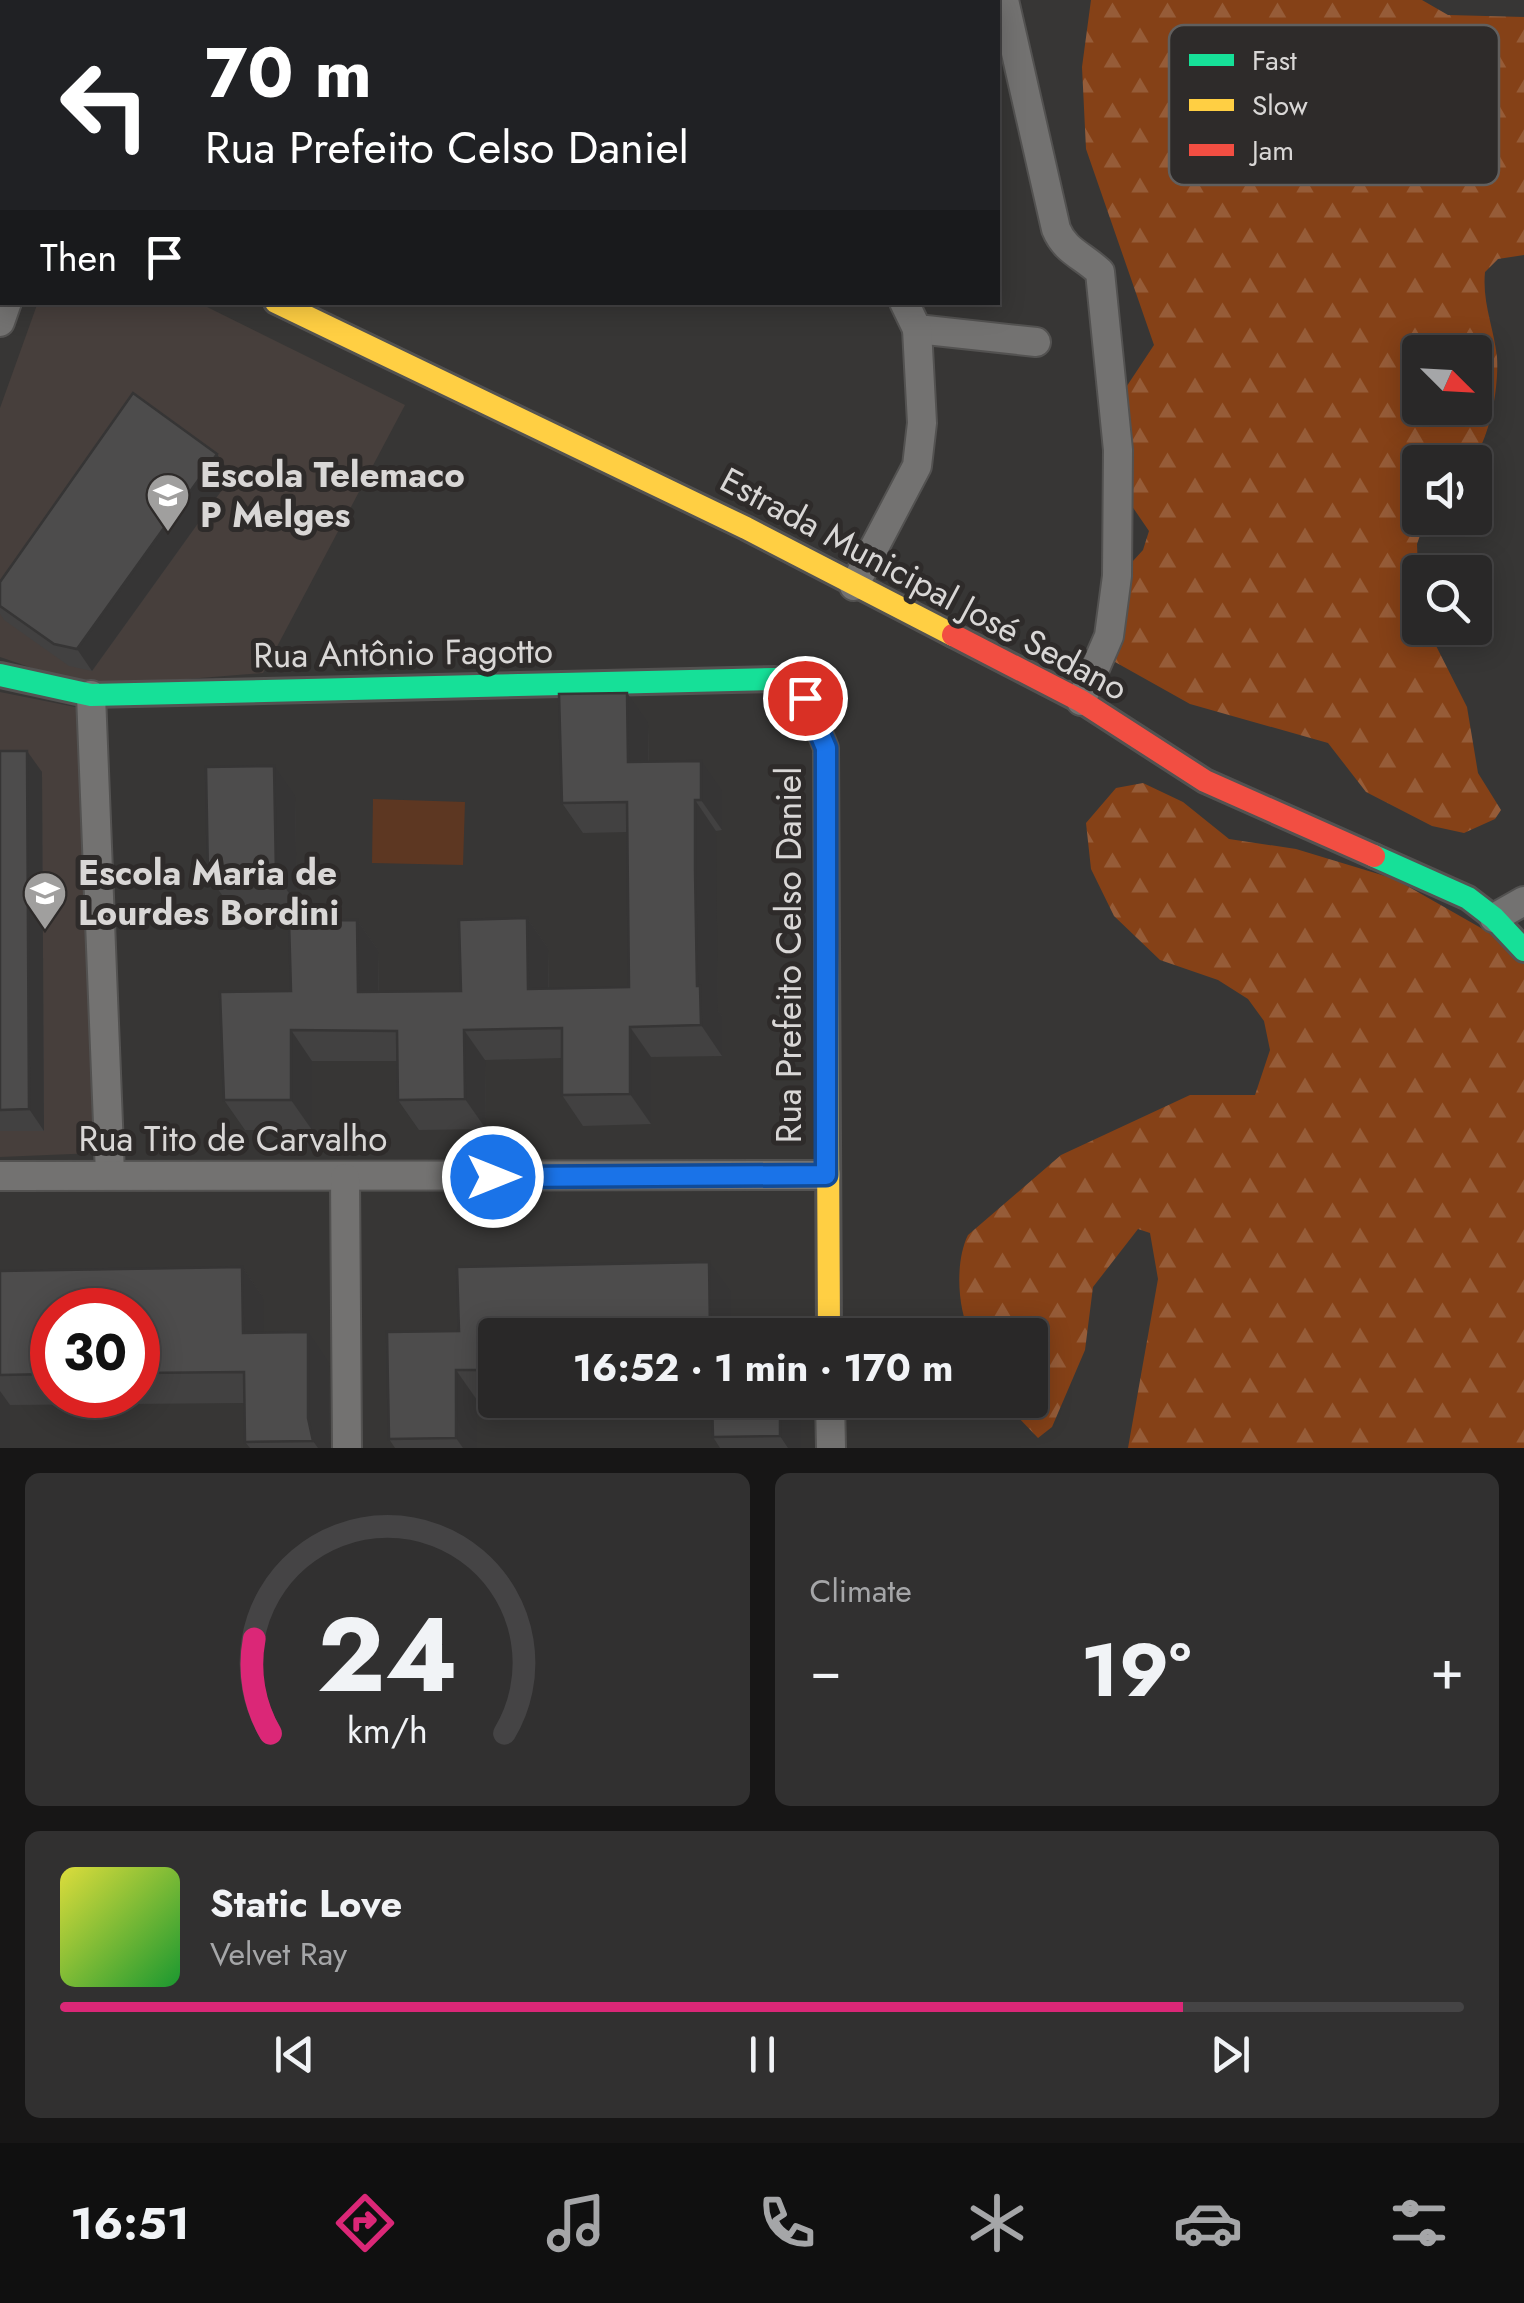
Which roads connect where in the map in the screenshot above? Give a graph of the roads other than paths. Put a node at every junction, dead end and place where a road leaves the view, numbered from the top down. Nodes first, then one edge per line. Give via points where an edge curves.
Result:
1 (1004, 0) edge
2 (1009, 70) edge
3 (282, 305) edge
4 (906, 305) edge
5 (917, 328) junction
6 (1036, 342) dead end
7 (854, 586) junction
8 (0, 675) edge
9 (91, 695) junction
10 (805, 698) joint
11 (1081, 701) junction
12 (1524, 901) edge
13 (1494, 918) junction
14 (1524, 950) edge
15 (110, 1174) junction
16 (826, 1175) junction
17 (0, 1176) edge
18 (345, 1178) junction
19 (829, 1318) edge
20 (830, 1418) edge
21 (346, 1448) edge
22 (831, 1448) edge

1 - 2 street
2 - 11 street via 1062,245 1100,272 1118,450 1117,576 1109,636
3 - 7 street, Estrada Municipal José Sedano
4 - 5 street
5 - 6 street
5 - 7 street via 922,423 916,466
7 - 11 street, Estrada Municipal José Sedano
8 - 9 street, Rua Antônio Fagotto
9 - 10 street, Rua Antônio Fagotto via 774,679
9 - 15 street
10 - 16 street, Rua Prefeito Celso Daniel via 826,748
11 - 13 street, Estrada Municipal José Sedano via 1205,781 1468,898
12 - 13 street
13 - 14 street, Estrada Municipal José Sedano
15 - 17 street, Rua Tito de Carvalho
15 - 18 street, Rua Tito de Carvalho
16 - 18 street, Rua Tito de Carvalho
16 - 19 street, Rua Prefeito Celso Daniel
18 - 21 street
20 - 22 street

